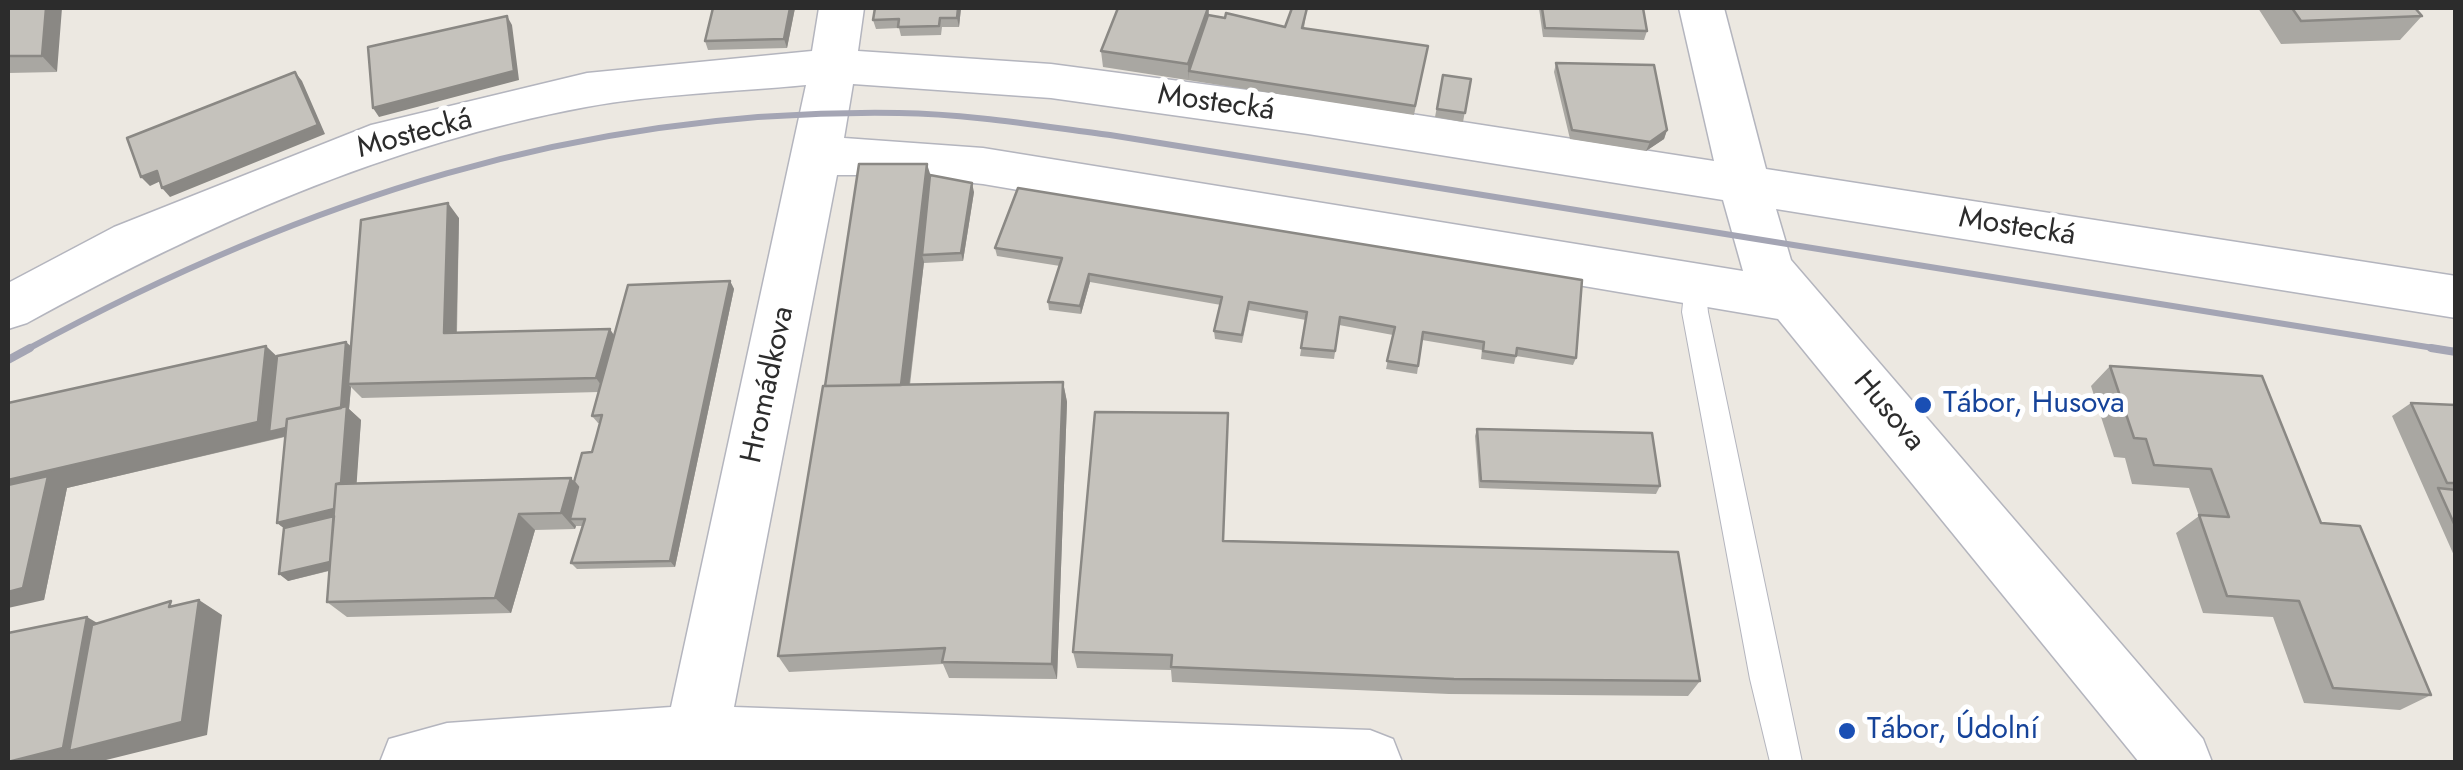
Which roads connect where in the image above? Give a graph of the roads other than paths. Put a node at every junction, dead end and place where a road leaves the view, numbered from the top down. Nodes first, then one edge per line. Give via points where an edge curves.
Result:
1 (842, 8) edge
2 (1702, 8) edge
3 (833, 66) junction
4 (815, 156) junction
5 (1748, 186) junction
6 (1695, 283) junction
7 (2456, 298) edge
8 (1794, 300) junction
9 (8, 308) edge
10 (694, 750) edge
11 (412, 762) edge
12 (1370, 762) edge
13 (1786, 762) edge
14 (2180, 762) edge

1 - 3 street, Hromádkova
2 - 5 street, Husova
3 - 4 street, Hromádkova
3 - 5 street, Mostecká via 1071,84
3 - 9 street, Mostecká via 588,90 372,143 132,241
4 - 6 street via 982,166
4 - 10 street, Hromádkova
5 - 7 street, Mostecká
5 - 8 street, Husova via 1769,270
6 - 8 street
6 - 13 lane via 1706,370
8 - 14 street, Husova
10 - 11 street
10 - 12 street

